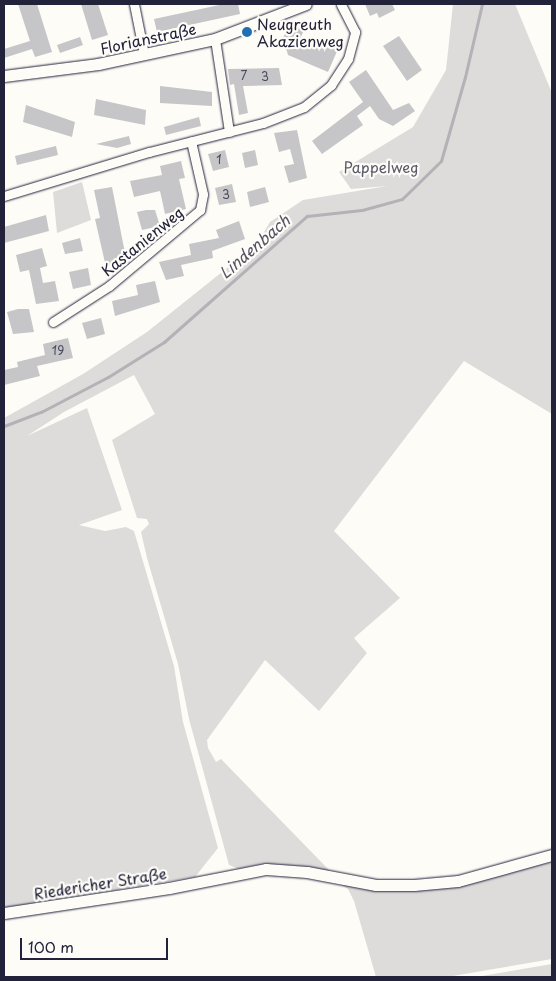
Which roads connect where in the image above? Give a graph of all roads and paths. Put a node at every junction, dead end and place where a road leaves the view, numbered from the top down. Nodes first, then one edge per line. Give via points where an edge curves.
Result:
1 (134, 4) edge
2 (306, 4) edge
3 (341, 4) edge
4 (293, 6) edge
5 (214, 39) junction
6 (144, 54) junction
7 (4, 76) edge
8 (229, 132) junction
9 (191, 141) junction
10 (4, 196) edge
11 (53, 322) dead end
12 (552, 856) edge
13 (4, 913) edge

1 - 6 street
2 - 4 street, Florianstraße
3 - 8 street via 355,32 348,59 331,85 293,112
4 - 5 street, Florianstraße via 261,23
5 - 6 street, Florianstraße
5 - 8 street
6 - 7 street, Florianstraße via 91,65
8 - 9 street
9 - 10 street
9 - 11 street, Kastanienweg via 203,194 200,210 109,286
12 - 13 street, Riedericher Straße via 467,879 414,885 376,885 284,869 242,872 201,882

